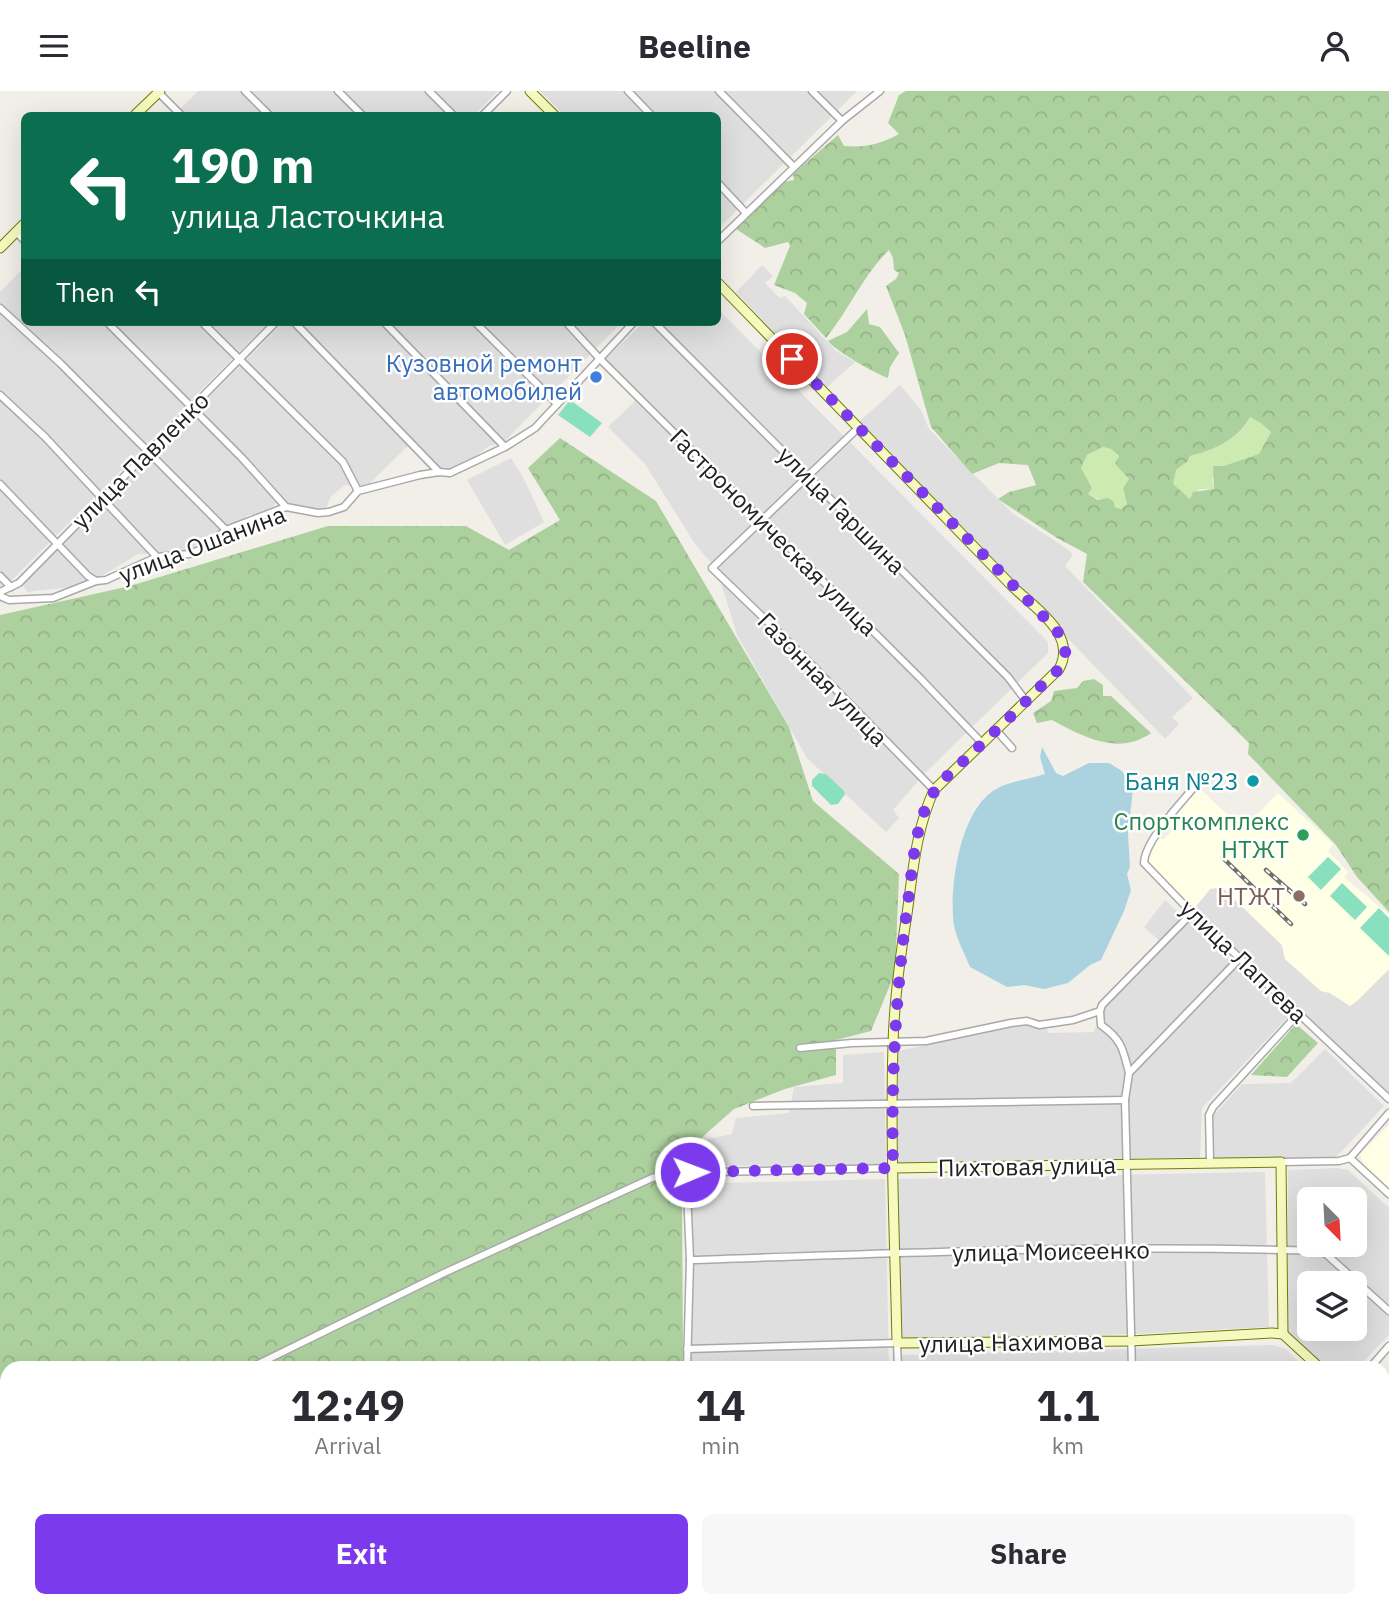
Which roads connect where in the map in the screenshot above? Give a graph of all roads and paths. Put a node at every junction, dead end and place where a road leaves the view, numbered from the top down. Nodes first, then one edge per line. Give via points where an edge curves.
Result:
1 (245, 91) edge
2 (338, 91) edge
3 (429, 91) edge
4 (507, 91) edge
5 (530, 91) edge
6 (628, 91) edge
7 (719, 91) edge
8 (812, 91) edge
9 (880, 91) edge
10 (159, 92) edge
11 (138, 112) edge
12 (178, 112) edge
13 (266, 112) edge
14 (359, 112) edge
15 (450, 112) edge
16 (486, 112) edge
17 (551, 112) edge
18 (648, 112) edge
19 (842, 121) junction
20 (794, 167) junction
21 (721, 186) edge
22 (746, 213) junction
23 (21, 227) edge
24 (16, 232) junction
25 (21, 237) edge
26 (721, 238) edge
27 (0, 248) edge
28 (721, 286) edge
29 (0, 308) edge
30 (111, 326) edge
31 (206, 326) edge
32 (272, 326) edge
33 (298, 326) edge
34 (388, 326) edge
35 (479, 326) edge
36 (570, 326) edge
37 (631, 326) edge
38 (658, 326) edge
39 (599, 358) junction
40 (239, 359) junction
41 (0, 395) edge
42 (557, 404) junction
43 (192, 407) junction
44 (858, 428) junction
45 (505, 447) junction
46 (148, 452) junction
47 (439, 472) junction
48 (808, 476) junction
49 (0, 484) edge
50 (358, 492) junction
51 (102, 498) junction
52 (286, 507) junction
53 (761, 520) junction
54 (226, 530) junction
55 (58, 543) junction
56 (157, 557) junction
57 (0, 576) edge
58 (96, 580) junction
59 (11, 587) junction
60 (0, 594) edge
61 (1026, 701) junction
62 (996, 730) junction
63 (982, 743) junction
64 (1012, 748) dead end
65 (1201, 779) dead end
66 (934, 790) junction
67 (1192, 913) junction
68 (1240, 958) junction
69 (1100, 1011) junction
70 (1300, 1013) junction
71 (893, 1043) junction
72 (800, 1048) dead end
73 (1129, 1073) junction
74 (1389, 1099) edge
75 (1125, 1100) junction
76 (892, 1105) junction
77 (752, 1106) dead end
78 (1389, 1113) edge
79 (1350, 1158) junction
80 (1210, 1161) junction
81 (1281, 1162) junction
82 (1127, 1164) junction
83 (893, 1168) junction
84 (690, 1172) junction
85 (1389, 1194) edge
86 (1281, 1249) junction
87 (1130, 1250) junction
88 (895, 1253) junction
89 (690, 1260) junction
90 (1389, 1311) edge
91 (1283, 1334) junction
92 (1131, 1341) junction
93 (897, 1343) junction
94 (1389, 1346) edge
95 (687, 1349) junction
96 (264, 1361) edge
97 (687, 1361) edge
98 (898, 1361) edge
99 (1132, 1361) edge
100 (1312, 1361) edge
101 (1376, 1361) edge

1 - 13 street
2 - 14 street
3 - 15 street
4 - 16 street
5 - 17 street
6 - 18 street
7 - 20 street
8 - 19 street
9 - 19 street
10 - 11 street
10 - 12 street
19 - 20 street
20 - 22 street
21 - 22 street
22 - 26 street
23 - 24 street
24 - 25 street
24 - 27 street
28 - 44 street
29 - 46 street
30 - 43 street
31 - 40 street
32 - 40 street, улица Павленко
33 - 47 street
34 - 45 street
35 - 42 street
36 - 39 street, Гастрономическая улица
37 - 39 street, улица Ошанина
38 - 48 street, улица Гаршина
39 - 42 street, улица Ошанина
39 - 53 street, Гастрономическая улица
40 - 43 street, улица Павленко
40 - 50 street via 343,462
41 - 51 street
42 - 45 street, улица Ошанина via 535,428
43 - 46 street, улица Павленко
43 - 52 street
44 - 48 street
44 - 61 street via 1061,635 1065,650 1059,669
45 - 47 street, улица Ошанина via 450,473
46 - 51 street, улица Павленко
46 - 54 street
47 - 50 street, улица Ошанина
48 - 53 street
48 - 61 street, улица Гаршина via 1008,677
49 - 55 street
50 - 52 street, улица Ошанина via 344,507 329,512
51 - 55 street, улица Павленко
51 - 56 street
52 - 54 street, улица Ошанина
53 - 63 street, Гастрономическая улица
53 - 66 street, Газонная улица via 712,568
54 - 56 street, улица Ошанина via 195,551
55 - 58 street
55 - 59 street, улица Павленко
56 - 58 street, улица Ошанина via 106,580
57 - 59 street
58 - 60 street, улица Ошанина via 53,598 9,600
59 - 60 street, улица Павленко
61 - 62 street
62 - 63 street
62 - 64 street
63 - 66 street
65 - 67 street, улица Лаптева via 1144,856 1144,863
66 - 71 street via 917,837
67 - 68 street, улица Лаптева
67 - 69 street
68 - 70 street, улица Лаптева
68 - 73 street
69 - 71 street via 1073,1020 1011,1023 926,1041
69 - 73 street via 1101,1025 1118,1037
70 - 74 street, улица Лаптева
70 - 80 street via 1213,1107 1209,1115
71 - 72 street
71 - 76 street
73 - 75 street
75 - 76 street
75 - 82 street
76 - 77 street
76 - 83 street
78 - 79 street
79 - 81 street, Пихтовая улица
79 - 85 street
80 - 81 street, Пихтовая улица
80 - 82 street, Пихтовая улица
81 - 86 street
82 - 83 street, Пихтовая улица
82 - 87 street
83 - 84 street, Пихтовая улица
83 - 88 street
84 - 89 street
84 - 96 street, Пихтовая улица via 652,1178
86 - 87 street, улица Моисеенко
86 - 90 street, улица Моисеенко via 1326,1254
86 - 91 street
87 - 88 street, улица Моисеенко
87 - 92 street
88 - 89 street, улица Моисеенко
88 - 93 street
89 - 95 street
91 - 92 street, улица Нахимова
91 - 100 street
92 - 93 street, улица Нахимова
92 - 99 street
93 - 95 street, улица Нахимова
93 - 98 street
94 - 101 street
95 - 97 street

